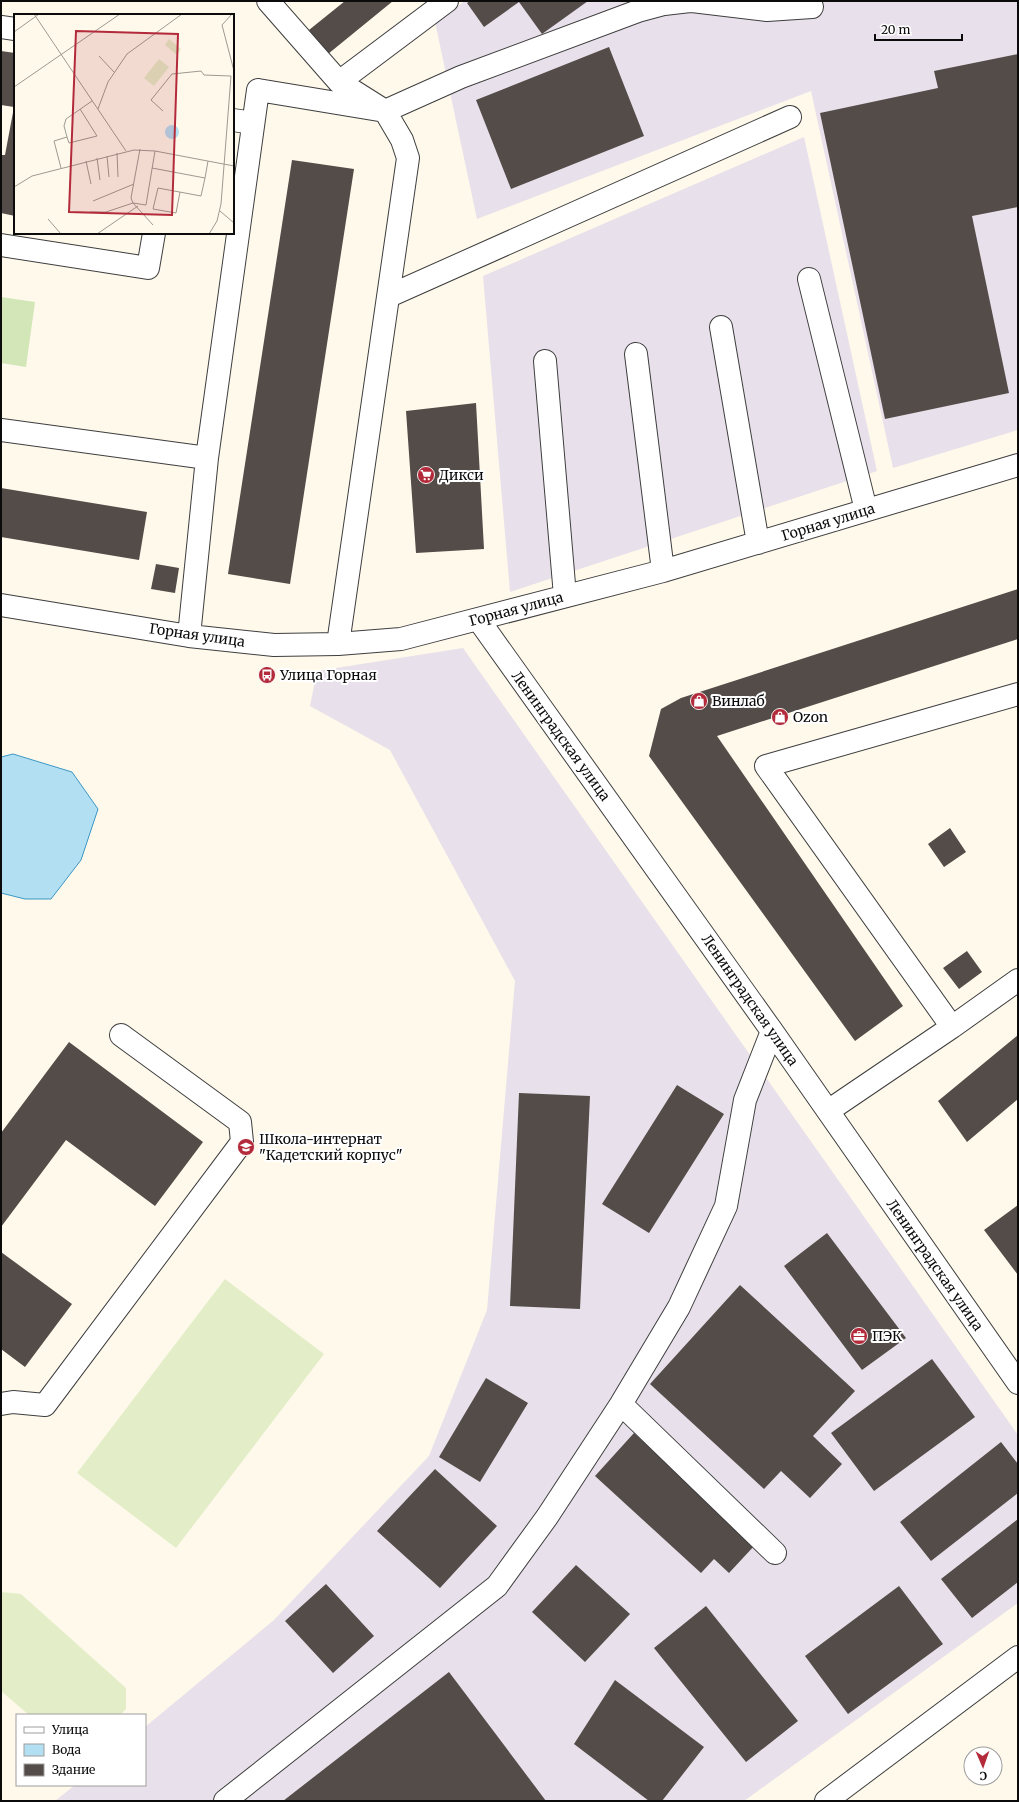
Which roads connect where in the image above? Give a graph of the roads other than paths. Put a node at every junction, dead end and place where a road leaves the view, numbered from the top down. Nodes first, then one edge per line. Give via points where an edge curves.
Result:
1 (268, 1) edge
2 (447, 1) edge
3 (691, 1) edge
4 (812, 7) dead end
5 (1, 27) edge
6 (14, 29) edge
7 (339, 82) junction
8 (386, 110) junction
9 (790, 117) dead end
10 (243, 122) edge
11 (234, 204) edge
12 (154, 234) edge
13 (231, 234) edge
14 (1, 245) edge
15 (809, 278) dead end
16 (389, 296) junction
17 (721, 327) dead end
18 (636, 354) dead end
19 (545, 361) dead end
20 (1, 430) edge
21 (206, 458) junction
22 (1018, 465) edge
23 (866, 510) junction
24 (758, 543) junction
25 (663, 571) junction
26 (565, 596) junction
27 (1, 605) edge
28 (478, 619) junction
29 (190, 636) junction
30 (338, 644) junction
31 (1018, 694) edge
32 (1018, 980) edge
33 (952, 1028) junction
34 (772, 1031) junction
35 (121, 1035) dead end
36 (828, 1111) junction
37 (1018, 1383) edge
38 (1, 1404) edge
39 (621, 1404) junction
40 (775, 1553) dead end
41 (1018, 1657) edge
42 (225, 1801) edge
43 (826, 1801) edge

1 - 7 street
2 - 7 street
3 - 4 street via 767,10
3 - 8 street via 664,4 638,11 454,80
5 - 6 street
7 - 8 street
8 - 10 street via 258,90
8 - 16 street via 407,151 408,165
9 - 16 street
10 - 11 street
12 - 14 street via 148,268
13 - 21 street
15 - 23 street
16 - 30 street
17 - 24 street
18 - 25 street
19 - 26 street
20 - 21 street
21 - 29 street
22 - 23 street, Горная улица
23 - 24 street, Горная улица
24 - 25 street, Горная улица
25 - 26 street, Горная улица
26 - 28 street, Горная улица
27 - 29 street, Горная улица
28 - 30 street, Горная улица via 401,639
28 - 34 street, Ленинградская улица
29 - 30 street, Горная улица via 274,645
31 - 33 street via 766,766
32 - 33 street
33 - 36 street
34 - 36 street, Ленинградская улица
34 - 39 street via 745,1100 726,1206 679,1306
35 - 38 street via 240,1122 242,1142 46,1405 13,1402
36 - 37 street, Ленинградская улица
39 - 40 street
39 - 42 street via 547,1517 497,1586
41 - 43 street

